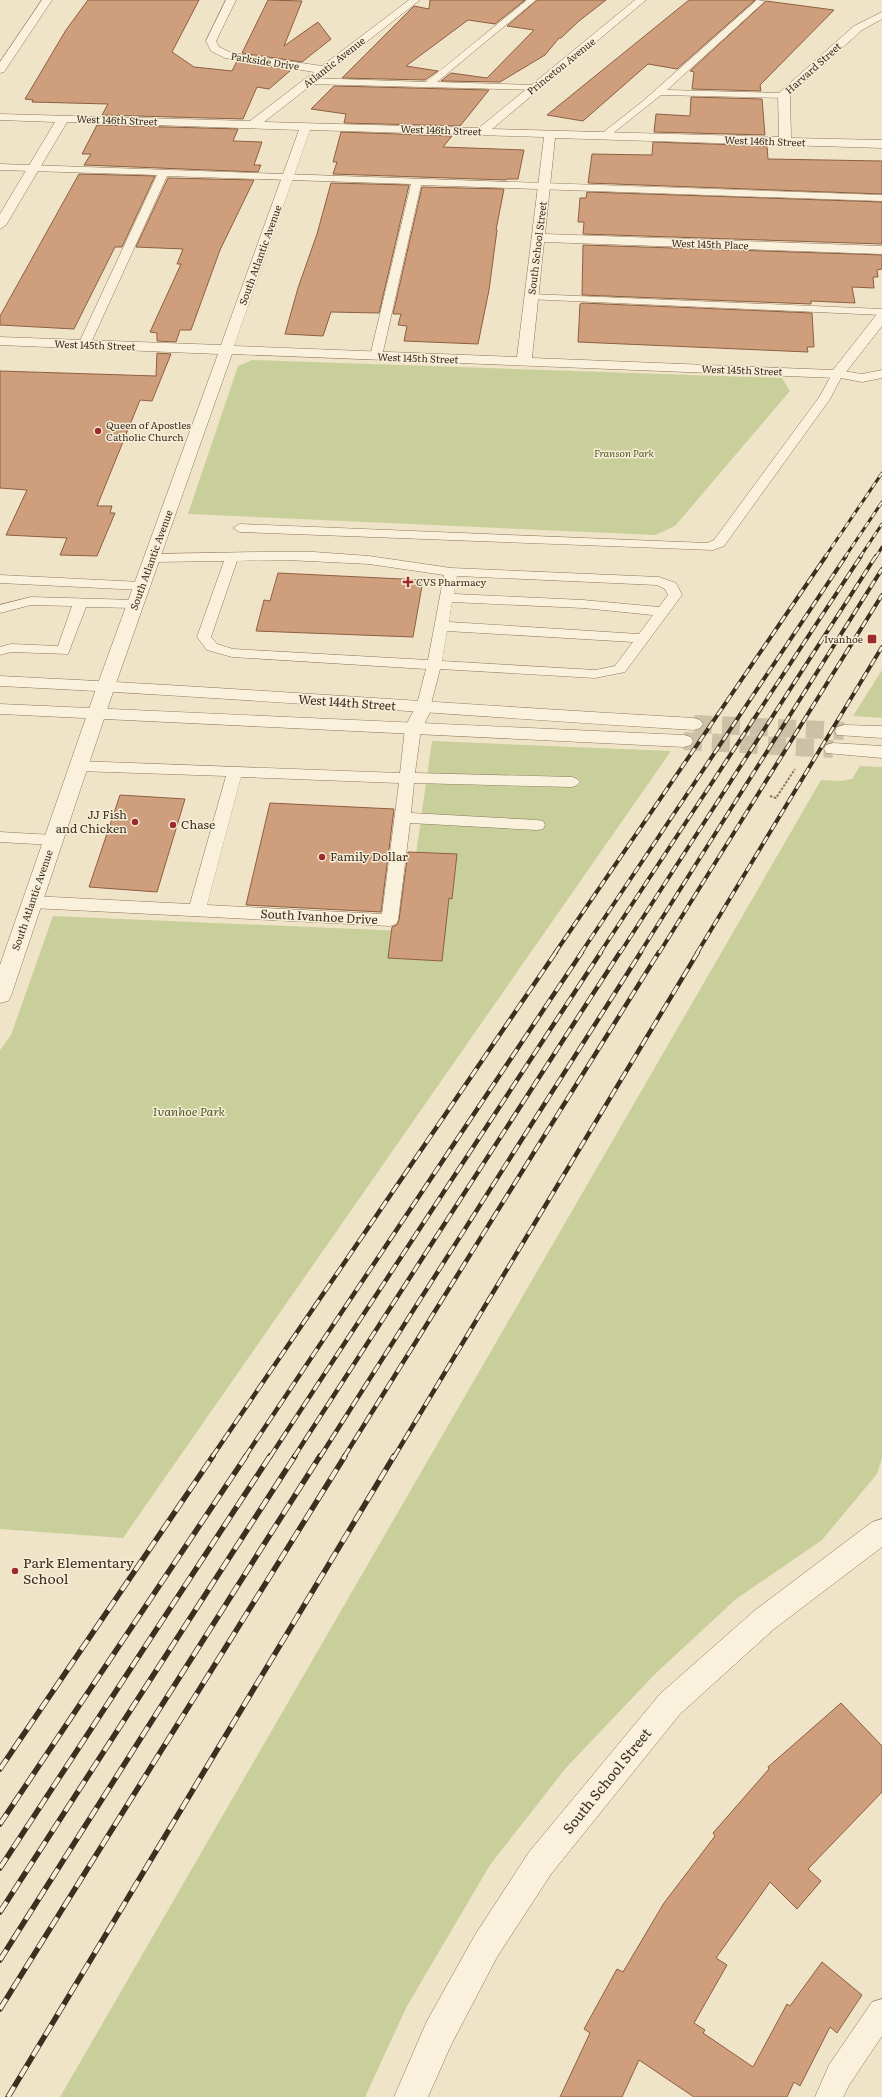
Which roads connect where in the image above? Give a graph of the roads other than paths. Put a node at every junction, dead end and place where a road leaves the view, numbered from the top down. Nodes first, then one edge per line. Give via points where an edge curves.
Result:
1 (47, 0) edge
2 (231, 0) edge
3 (415, 0) edge
4 (532, 0) edge
5 (641, 0) edge
6 (761, 1) dead end
7 (882, 16) edge
8 (0, 70) edge
9 (324, 70) junction
10 (309, 81) junction
11 (428, 85) junction
12 (535, 88) junction
13 (658, 92) junction
14 (784, 96) junction
15 (0, 117) edge
16 (63, 119) junction
17 (252, 125) junction
18 (306, 126) junction
19 (481, 132) junction
20 (550, 134) junction
21 (604, 136) junction
22 (785, 141) junction
23 (882, 144) edge
24 (0, 167) edge
25 (33, 169) junction
26 (163, 173) junction
27 (288, 177) junction
28 (417, 182) junction
29 (544, 186) junction
30 (882, 198) edge
31 (0, 225) edge
32 (538, 238) junction
33 (882, 250) edge
34 (531, 297) junction
35 (882, 312) edge
36 (882, 317) edge
37 (0, 342) edge
38 (84, 345) junction
39 (226, 350) junction
40 (376, 356) junction
41 (524, 362) junction
42 (836, 374) junction
43 (882, 374) edge
44 (240, 528) dead end
45 (232, 557) junction
46 (152, 558) junction
47 (451, 572) junction
48 (0, 580) edge
49 (141, 586) junction
50 (446, 598) junction
51 (82, 602) junction
52 (135, 604) junction
53 (0, 609) edge
54 (662, 612) junction
55 (442, 626) junction
56 (643, 638) junction
57 (0, 651) edge
58 (434, 665) junction
59 (0, 681) edge
60 (106, 686) junction
61 (423, 708) junction
62 (0, 709) edge
63 (96, 714) junction
64 (694, 724) tunnel mouth
65 (413, 729) junction
66 (844, 731) tunnel mouth
67 (882, 732) edge
68 (684, 741) tunnel mouth
69 (833, 749) tunnel mouth
70 (882, 752) edge
71 (78, 766) junction
72 (235, 771) junction
73 (407, 778) junction
74 (572, 782) dead end
75 (402, 818) junction
76 (537, 825) dead end
77 (0, 837) edge
78 (53, 840) junction
79 (32, 902) junction
80 (197, 911) junction
81 (0, 996) edge
82 (882, 1531) edge
83 (882, 2012) edge
84 (411, 2097) edge
85 (829, 2097) edge

1 - 8 street
2 - 9 street, Parkside Drive via 211,41 214,49 229,56
3 - 9 street, Atlantic Avenue
4 - 11 lane
5 - 12 street, Princeton Avenue
6 - 13 lane
7 - 14 street, Harvard Street via 858,28
9 - 10 street, Atlantic Avenue
10 - 11 lane
10 - 17 street, Atlantic Avenue
11 - 12 lane
12 - 19 street, Princeton Avenue
13 - 14 lane
13 - 21 lane
14 - 22 street, Harvard Street
15 - 16 street, West 146th Street
16 - 17 street, West 146th Street
16 - 25 street
17 - 18 street, West 146th Street
18 - 19 street, West 146th Street
18 - 27 street, South Atlantic Avenue
19 - 20 street, West 146th Street
20 - 21 street, West 146th Street
20 - 29 street, South School Street
21 - 22 street, West 146th Street
22 - 23 street, West 146th Street
24 - 25 lane
25 - 26 lane
25 - 31 street
26 - 27 lane
26 - 38 lane
27 - 28 lane
27 - 39 street, South Atlantic Avenue
28 - 29 lane
28 - 40 lane
29 - 30 lane
29 - 32 street, South School Street
32 - 33 street, West 145th Place
32 - 34 street, South School Street
34 - 35 lane
34 - 41 street, South School Street
36 - 42 street
37 - 38 street, West 145th Street
38 - 39 street, West 145th Street
39 - 40 street, West 145th Street
39 - 46 street, South Atlantic Avenue
40 - 41 street, West 145th Street
41 - 42 street, West 145th Street
42 - 43 lane via 862,378
42 - 44 lane via 826,396 719,543 708,547
45 - 46 lane
45 - 47 lane via 272,556 408,563
45 - 58 lane via 204,637 212,647 232,653
46 - 49 street, South Atlantic Avenue
47 - 50 lane
47 - 54 lane via 659,581 671,586 675,595
48 - 49 lane
49 - 52 street, South Atlantic Avenue
50 - 54 lane via 583,604
50 - 55 lane
51 - 52 lane
51 - 53 lane via 31,601
51 - 57 lane via 63,651 11,648
52 - 60 street, South Atlantic Avenue
54 - 56 lane
55 - 56 lane
55 - 58 lane
56 - 58 lane via 620,669 613,672 595,674
58 - 61 lane
59 - 60 street, West 144th Street
60 - 61 street, West 144th Street
60 - 63 street, South Atlantic Avenue
61 - 64 street, West 144th Street
61 - 65 street, South Ivanhoe Drive
62 - 63 street, West 144th Street
63 - 65 street, West 144th Street
63 - 71 street, South Atlantic Avenue
65 - 68 street, West 144th Street
65 - 73 lane, South Ivanhoe Drive
66 - 67 street
69 - 70 street
71 - 72 lane
71 - 78 street, South Atlantic Avenue
72 - 73 lane
72 - 80 lane
73 - 74 lane
73 - 75 lane, South Ivanhoe Drive
75 - 76 lane
75 - 80 lane, South Ivanhoe Drive via 390,920
77 - 78 lane
78 - 79 street, South Atlantic Avenue
79 - 80 lane, South Ivanhoe Drive
79 - 81 street, South Atlantic Avenue
82 - 84 street, South School Street via 764,1620 670,1704 650,1728 540,1863 486,1946 439,2034
83 - 85 lane via 839,2075

